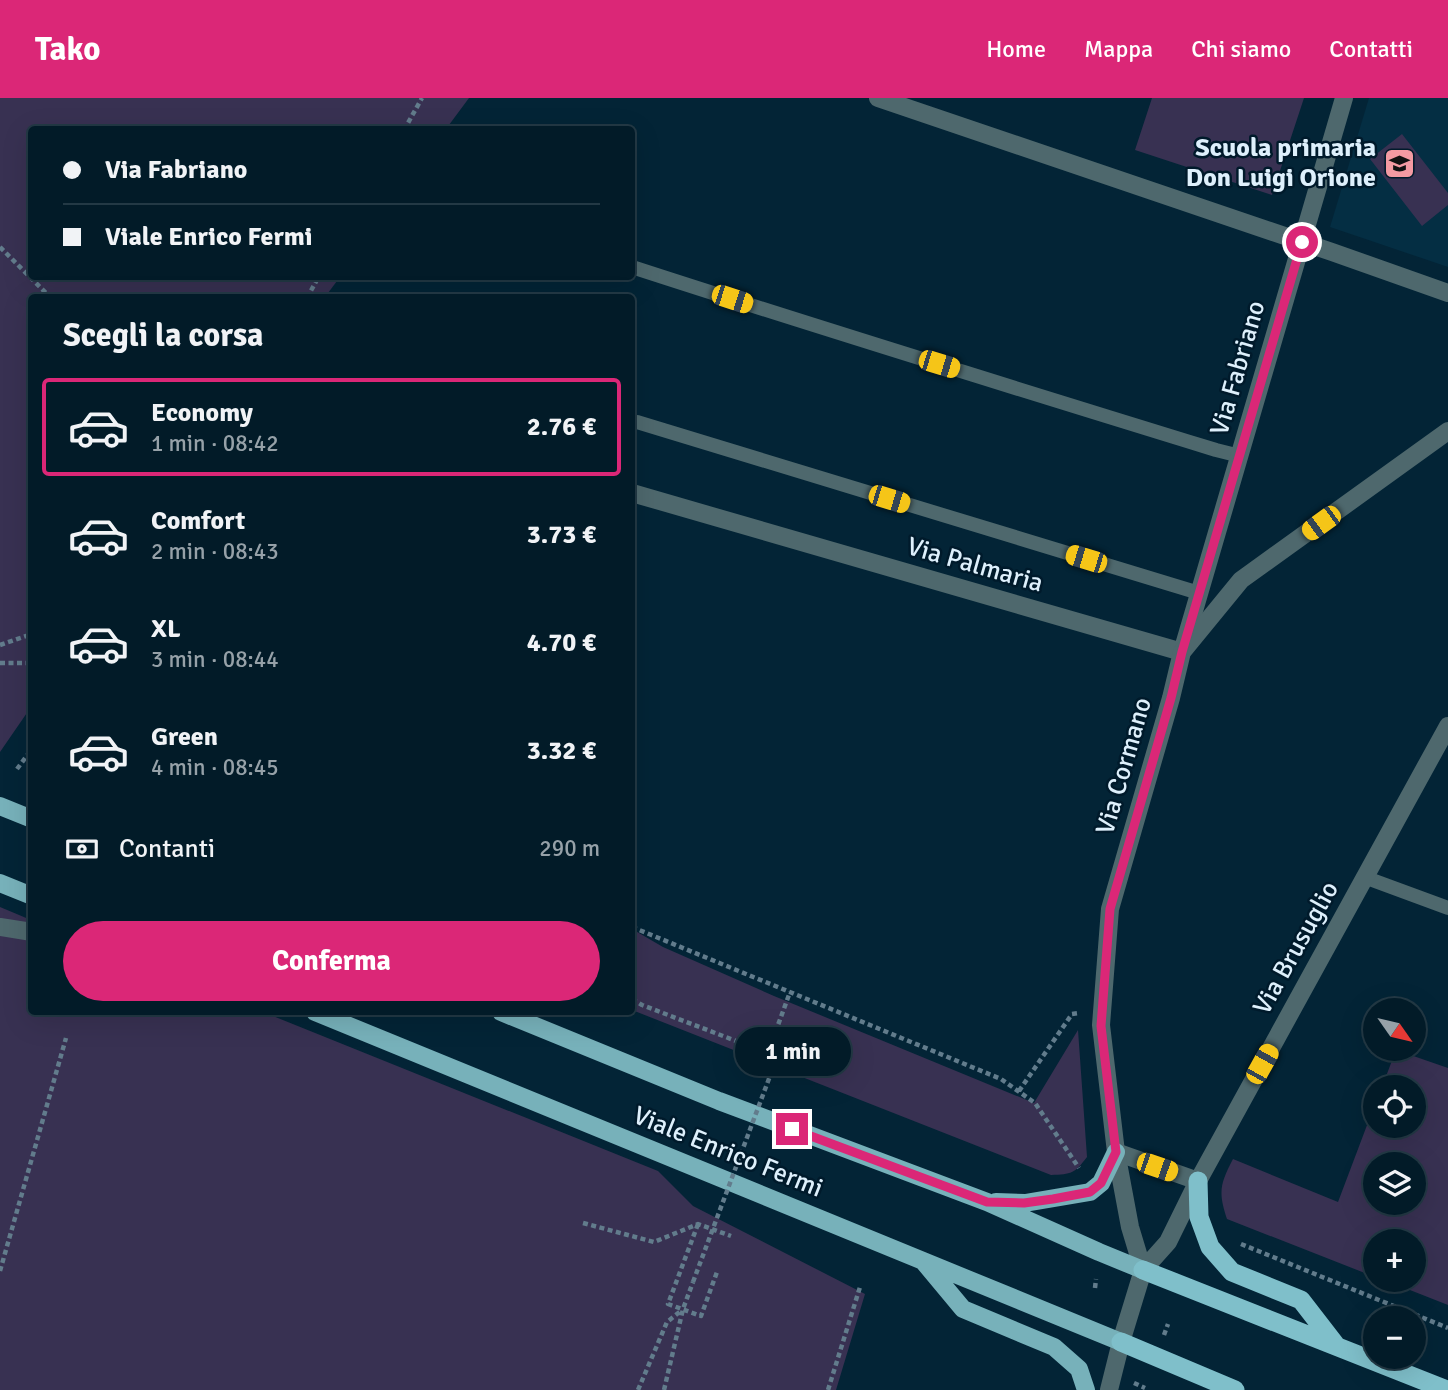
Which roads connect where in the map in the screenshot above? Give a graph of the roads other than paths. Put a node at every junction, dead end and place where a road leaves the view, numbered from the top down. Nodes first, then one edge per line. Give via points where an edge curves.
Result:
1 (879, 98) edge
2 (1344, 98) edge
3 (1302, 242) junction
4 (635, 268) edge
5 (1448, 293) edge
6 (637, 422) dead end
7 (1448, 431) edge
8 (1240, 456) junction
9 (635, 494) edge
10 (1199, 593) junction
11 (1182, 652) junction
12 (1448, 726) edge
13 (0, 806) edge
14 (28, 817) edge
15 (1364, 877) junction
16 (0, 883) edge
17 (28, 894) edge
18 (1448, 908) edge
19 (0, 927) edge
20 (28, 931) edge
21 (322, 1015) edge
22 (508, 1015) edge
23 (1116, 1152) junction
24 (1198, 1181) junction
25 (987, 1202) junction
26 (920, 1259) junction
27 (1143, 1270) junction
28 (1121, 1342) junction
29 (1336, 1345) junction
30 (1086, 1390) edge
31 (1109, 1390) edge
32 (1235, 1390) edge
33 (1447, 1390) edge

1 - 3 street
2 - 3 street, Via Fabriano
3 - 5 street
3 - 8 street, Via Fabriano
4 - 8 lane
6 - 10 lane
7 - 11 street, Via Cormano via 1241,580
8 - 10 street, Via Fabriano
9 - 11 street, Via Palmaria
10 - 11 street, Via Fabriano
11 - 23 street, Via Cormano via 1110,909 1101,1026
12 - 15 street, Via Brusuglio
13 - 14 main road
15 - 18 lane
15 - 24 street, Via Brusuglio
16 - 17 main road
19 - 20 street
21 - 26 main road, Viale Enrico Fermi
22 - 25 main road, Viale Enrico Fermi
23 - 24 street
23 - 25 main road via 1101,1183 1090,1192 1024,1203
23 - 27 street
24 - 27 street, Via Brusuglio via 1167,1242
24 - 29 highway via 1199,1217 1210,1247 1232,1272 1301,1300
25 - 27 main road, Viale Enrico Fermi
26 - 28 main road, Viale Enrico Fermi
26 - 30 main road via 963,1309 1054,1347 1079,1369
27 - 28 street
27 - 29 highway, Viale Enrico Fermi
28 - 31 street
28 - 32 highway, Viale Enrico Fermi
29 - 33 highway, Viale Enrico Fermi

